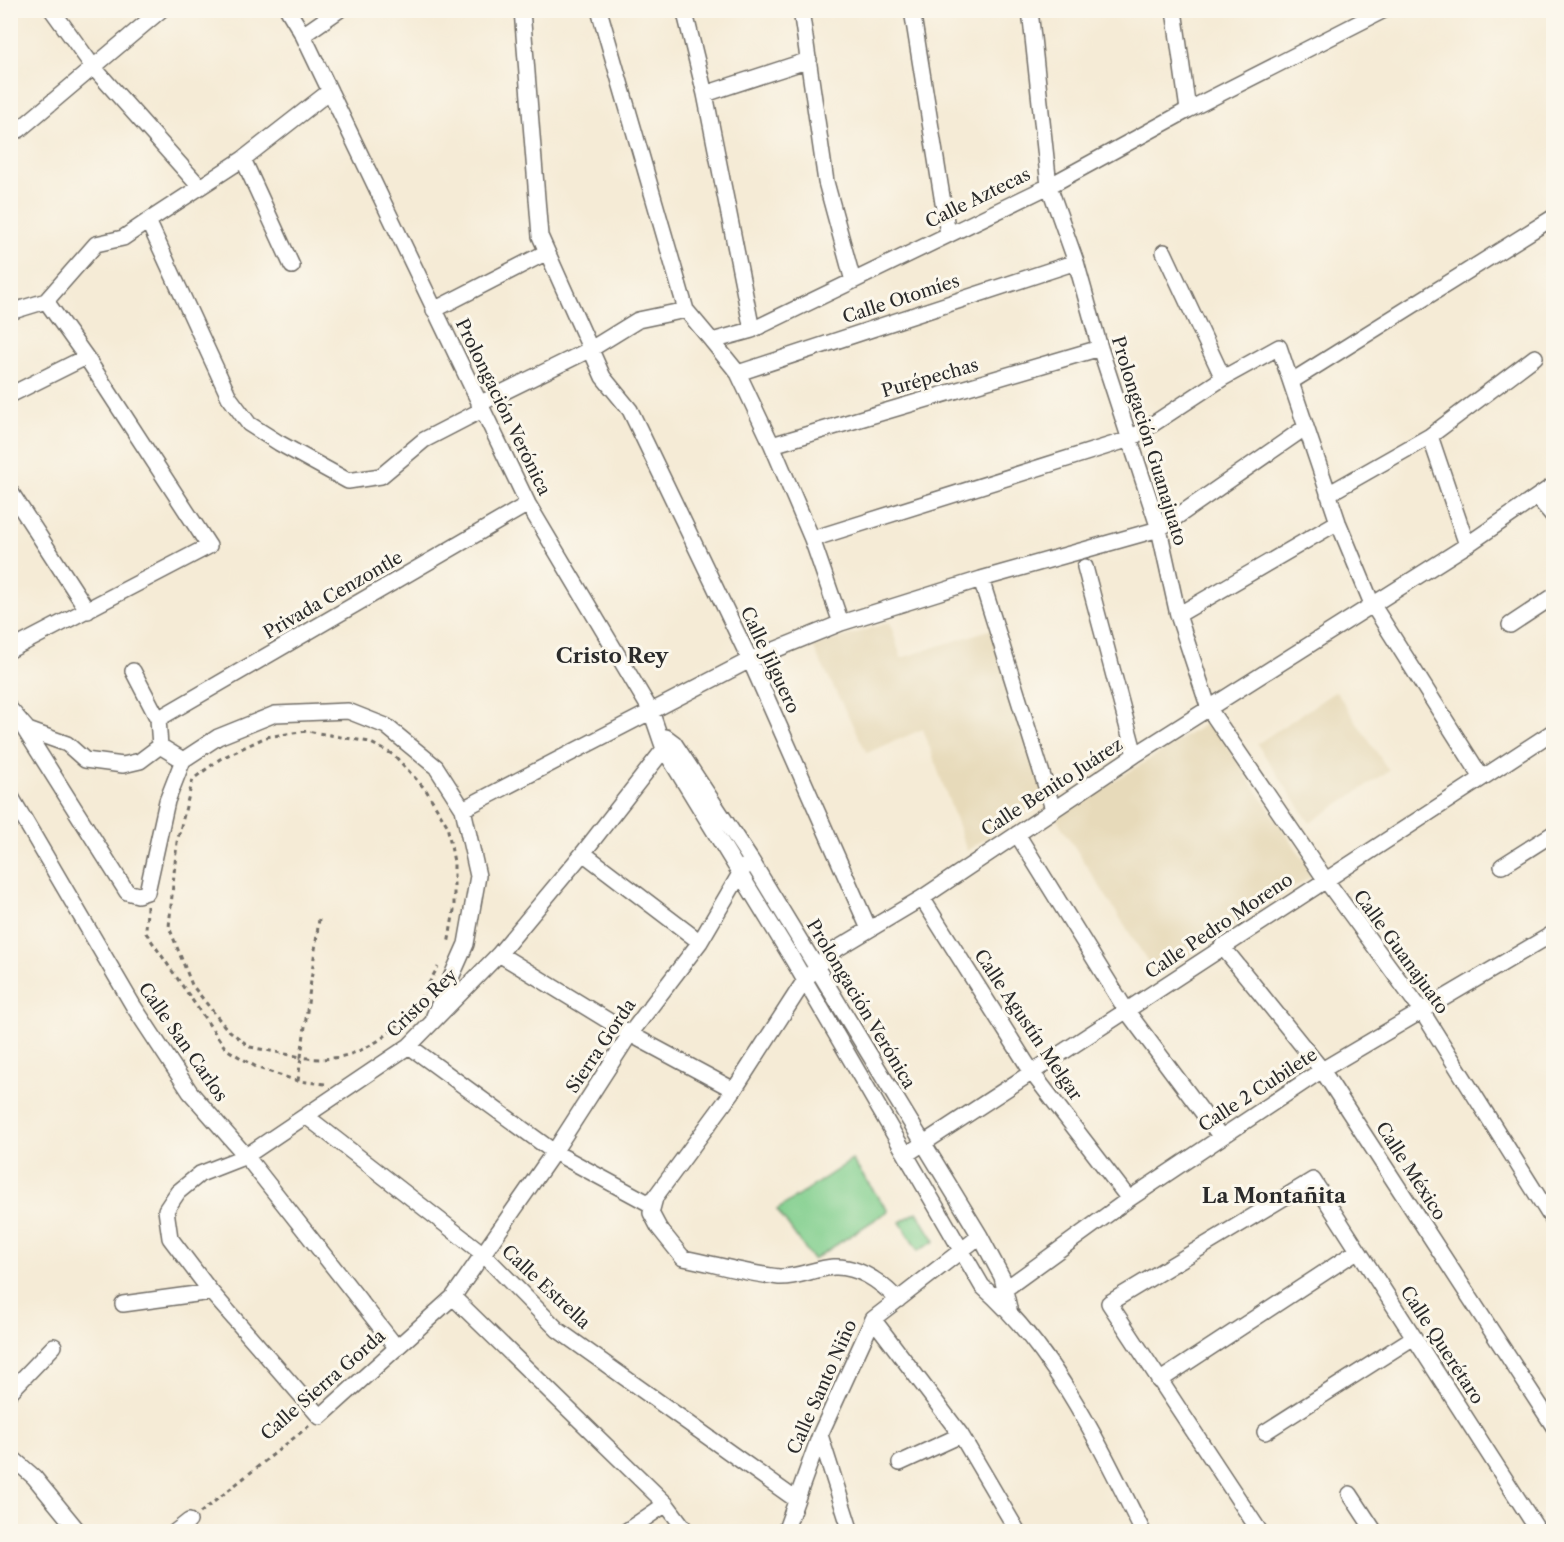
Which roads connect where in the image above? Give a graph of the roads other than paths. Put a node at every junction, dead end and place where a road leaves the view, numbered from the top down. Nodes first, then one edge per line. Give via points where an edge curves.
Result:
1 (52, 10) edge
2 (161, 10) edge
3 (288, 10) edge
4 (339, 10) edge
5 (522, 10) edge
6 (599, 10) edge
7 (801, 10) edge
8 (912, 10) edge
9 (1030, 10) edge
10 (1174, 10) edge
11 (1384, 10) edge
12 (685, 13) dead end
13 (303, 35) junction
14 (809, 60) junction
15 (94, 68) junction
16 (330, 91) junction
17 (705, 94) junction
18 (1188, 110) junction
19 (10, 119) edge
20 (243, 159) junction
21 (1049, 186) junction
22 (200, 187) junction
23 (1554, 218) edge
24 (148, 221) junction
25 (948, 234) junction
26 (547, 252) junction
27 (1164, 252) dead end
28 (1076, 262) junction
29 (292, 267) dead end
30 (853, 281) junction
31 (46, 301) junction
32 (434, 310) junction
33 (686, 310) junction
34 (10, 312) edge
35 (752, 330) junction
36 (712, 341) junction
37 (1100, 348) junction
38 (591, 349) junction
39 (86, 357) junction
40 (1535, 357) dead end
41 (738, 373) junction
42 (1223, 378) junction
43 (1292, 381) junction
44 (10, 395) edge
45 (480, 407) junction
46 (1306, 427) junction
47 (1430, 436) junction
48 (1130, 439) junction
49 (772, 445) junction
50 (1554, 485) edge
51 (10, 491) edge
52 (1328, 494) junction
53 (1538, 498) junction
54 (528, 504) junction
55 (1554, 517) edge
56 (1338, 522) junction
57 (1159, 529) junction
58 (812, 538) junction
59 (1467, 545) junction
60 (1085, 567) dead end
61 (981, 579) junction
62 (1554, 596) edge
63 (1372, 604) junction
64 (88, 611) junction
65 (1178, 615) junction
66 (841, 623) junction
67 (1510, 626) dead end
68 (10, 650) edge
69 (750, 660) junction
70 (133, 671) dead end
71 (10, 709) edge
72 (1209, 709) junction
73 (651, 711) junction
74 (158, 719) junction
75 (21, 724) junction
76 (1554, 731) edge
77 (160, 746) junction
78 (669, 746) junction
79 (1135, 755) junction
80 (183, 760) junction
81 (1482, 778) junction
82 (10, 795) edge
83 (463, 809) junction
84 (1053, 809) junction
85 (1554, 833) edge
86 (1017, 834) junction
87 (583, 853) junction
88 (746, 866) junction
89 (1502, 866) dead end
90 (1325, 879) junction
91 (922, 897) junction
92 (869, 929) junction
93 (1554, 933) edge
94 (700, 942) junction
95 (1222, 946) junction
96 (499, 954) junction
97 (815, 968) junction
98 (805, 980) junction
99 (1126, 1010) junction
100 (1420, 1010) junction
101 (432, 1023) junction
102 (630, 1034) junction
103 (409, 1046) junction
104 (1322, 1070) junction
105 (1033, 1074) junction
106 (734, 1090) junction
107 (306, 1116) junction
108 (1221, 1137) junction
109 (923, 1143) junction
110 (554, 1152) junction
111 (907, 1154) junction
112 (246, 1156) junction
113 (1129, 1199) junction
114 (653, 1201) junction
115 (1554, 1222) edge
116 (980, 1236) junction
117 (961, 1248) junction
118 (1357, 1251) junction
119 (482, 1253) junction
120 (211, 1292) junction
121 (1000, 1293) junction
122 (453, 1297) junction
123 (898, 1300) junction
124 (123, 1304) dead end
125 (873, 1319) junction
126 (1414, 1337) junction
127 (54, 1346) dead end
128 (397, 1348) junction
129 (1159, 1381) junction
130 (10, 1392) edge
131 (1554, 1426) edge
132 (1265, 1432) dead end
133 (820, 1435) junction
134 (961, 1436) junction
135 (10, 1456) edge
136 (900, 1463) dead end
137 (1350, 1494) dead end
138 (795, 1499) junction
139 (666, 1504) junction
140 (189, 1521) road end
141 (79, 1532) edge
142 (175, 1532) edge
143 (625, 1532) edge
144 (687, 1532) edge
145 (785, 1532) edge
146 (851, 1532) edge
147 (1018, 1532) edge
148 (1143, 1532) edge
149 (1260, 1532) edge
150 (1376, 1532) edge
151 (1539, 1532) edge

1 - 15 street
2 - 15 street
3 - 13 street, Prolongación Verónica
4 - 13 street
5 - 26 street via 540,236
6 - 33 street
7 - 14 street
8 - 25 street
9 - 21 street, Prolongación Guanajuato
10 - 18 street
11 - 18 street, Calle Aztecas
12 - 17 street
13 - 16 street, Prolongación Verónica
14 - 17 street
14 - 30 street via 826,182
15 - 19 street via 19,130
15 - 22 street
16 - 20 street
16 - 32 street, Prolongación Verónica
17 - 35 street
18 - 21 street, Calle Aztecas
20 - 22 street
20 - 29 street
21 - 25 street, Calle Aztecas
21 - 28 street, Prolongación Guanajuato
22 - 24 street
23 - 43 street
24 - 31 street via 123,238 96,244
24 - 45 street via 229,397 249,423 279,443 348,481 370,478 381,476 424,440
25 - 30 street, Calle Aztecas
26 - 32 street
26 - 38 street
27 - 42 street
28 - 37 street, Prolongación Guanajuato
28 - 41 street, Calle Otomíes
30 - 35 street, Calle Aztecas
31 - 34 street
31 - 39 street
32 - 45 street, Prolongación Verónica
33 - 36 street
33 - 38 street via 638,320
35 - 36 street, Calle Aztecas
36 - 41 street
37 - 48 street, Prolongación Guanajuato
37 - 49 street, Purépechas
38 - 45 street
38 - 69 street, Calle Jilguero via 603,377 630,410
39 - 44 street
39 - 64 street via 209,546
40 - 47 street
41 - 49 street
42 - 43 street via 1279,347
42 - 48 street
43 - 46 street
45 - 54 street, Prolongación Verónica
46 - 52 street
46 - 57 street
47 - 52 street
47 - 59 street
48 - 57 street, Prolongación Guanajuato
48 - 58 street
49 - 58 street
50 - 53 street, Calle Benito Juárez
51 - 64 street
52 - 56 street
53 - 55 street
53 - 59 street, Calle Benito Juárez
54 - 73 street, Prolongación Verónica
54 - 74 street, Privada Cenzontle
56 - 63 street
56 - 65 street
57 - 61 street
57 - 65 street, Prolongación Guanajuato
58 - 66 street
59 - 63 street, Calle Benito Juárez
60 - 79 street
61 - 66 street
61 - 84 street
62 - 67 street
63 - 72 street, Calle Benito Juárez
63 - 81 street
64 - 68 street
65 - 72 street, Prolongación Guanajuato
66 - 69 street
69 - 73 street
69 - 92 street, Calle Jilguero
70 - 74 street
71 - 75 street
72 - 79 street, Calle Benito Juárez
72 - 90 street, Calle Guanajuato
73 - 78 street, Prolongación Verónica
73 - 83 street
74 - 77 street
75 - 77 street via 67,744 85,760 123,765 140,761
75 - 80 street via 127,892 138,895 147,892 167,801
76 - 81 street, Calle Pedro Moreno
77 - 80 street
78 - 87 street, Cristo Rey
78 - 88 street, Prolongación Verónica
79 - 84 street, Calle Benito Juárez
80 - 83 street via 218,737 274,714 348,711 386,726 436,767
81 - 90 street, Calle Pedro Moreno
82 - 112 street, Calle San Carlos via 134,1007 190,1092
83 - 101 street via 477,876 466,945
84 - 86 street, Calle Benito Juárez
85 - 89 street
86 - 91 street, Calle Benito Juárez
86 - 99 street
87 - 94 street
87 - 96 street, Cristo Rey
88 - 94 street, Sierra Gorda
88 - 97 street, Prolongación Verónica
88 - 98 street, Prolongación Verónica
90 - 95 street, Calle Pedro Moreno
90 - 100 street, Calle Guanajuato
91 - 92 street, Calle Benito Juárez
91 - 105 street, Calle Agustín Melgar
92 - 97 street, Calle Benito Juárez via 830,953
93 - 100 street, Calle 2 Cubilete
94 - 102 street, Sierra Gorda
95 - 99 street, Calle Pedro Moreno
95 - 104 street, Calle México
96 - 101 street, Cristo Rey
96 - 102 street
97 - 98 street, Calle Benito Juárez
97 - 109 street, Prolongación Verónica
98 - 106 street, Calle Benito Juárez
98 - 111 street, Prolongación Verónica
99 - 105 street, Calle Pedro Moreno
99 - 108 street
100 - 104 street, Calle 2 Cubilete
100 - 115 street, Calle Guanajuato
101 - 103 street, Cristo Rey
102 - 106 street
102 - 110 street, Sierra Gorda
103 - 107 street, Cristo Rey
103 - 110 street
104 - 108 street, Calle 2 Cubilete
104 - 131 street, Calle México
105 - 109 street, Calle Pedro Moreno
105 - 113 street, Calle Agustín Melgar
106 - 114 street, Calle Benito Juárez
107 - 112 street, Cristo Rey
107 - 119 street, Calle Estrella
108 - 113 street, Calle 2 Cubilete
109 - 111 street, Calle Pedro Moreno
109 - 116 street, Prolongación Verónica
110 - 114 street
110 - 119 street, Sierra Gorda
111 - 117 street, Prolongación Verónica
112 - 120 street, Cristo Rey via 200,1174 178,1192 166,1210 170,1238
112 - 128 street, Calle San Carlos
113 - 121 street, Calle 2 Cubilete
114 - 123 street via 651,1213 683,1258 731,1266 750,1274 788,1278 832,1267 853,1270 883,1283
116 - 117 street, Calle Santo Niño
116 - 121 street, Prolongación Verónica via 996,1264
117 - 121 street, Prolongación Verónica via 982,1286
117 - 123 street, Calle Santo Niño
118 - 126 street, Calle Querétaro
118 - 129 street
118 - 129 street, Calle Querétaro via 1313,1180 1109,1303
119 - 122 street, Calle Sierra Gorda
119 - 138 street, Calle Estrella via 558,1330
120 - 124 street
120 - 128 street, Calle Sierra Gorda via 320,1417
121 - 148 street, Prolongación Verónica via 1083,1412
122 - 128 street, Calle Sierra Gorda
122 - 139 street
123 - 125 street, Calle Santo Niño
125 - 133 street, Calle Santo Niño
125 - 134 street
126 - 132 street
126 - 151 street, Calle Querétaro
127 - 130 street
129 - 149 street
133 - 138 street, Calle Santo Niño
133 - 146 street
134 - 136 street
134 - 147 street
135 - 141 street via 34,1477
137 - 150 street
138 - 145 street, Calle Santo Niño
139 - 143 street
139 - 144 street
140 - 142 street

